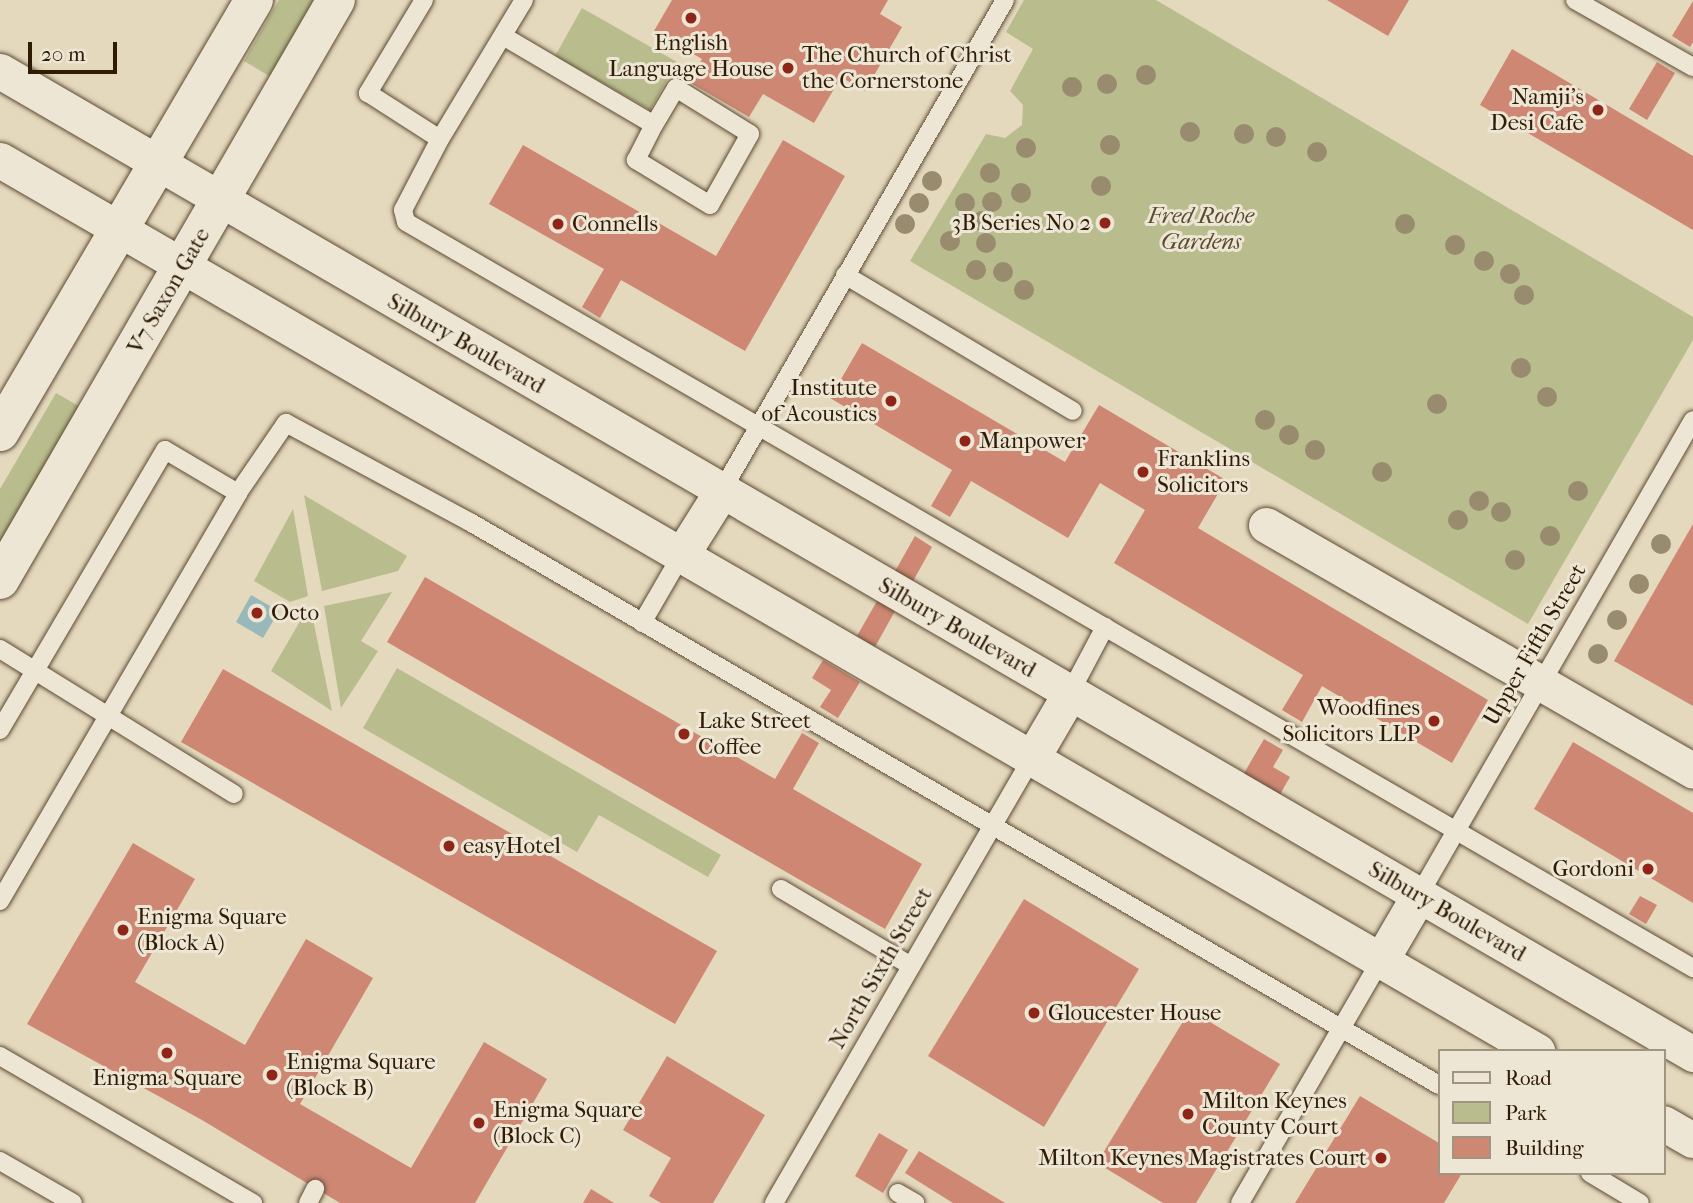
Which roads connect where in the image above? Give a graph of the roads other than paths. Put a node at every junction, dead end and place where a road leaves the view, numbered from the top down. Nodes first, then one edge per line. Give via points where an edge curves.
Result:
1 (254, 0) edge
2 (336, 0) edge
3 (424, 0) edge
4 (524, 0) edge
5 (1005, 0) edge
6 (1575, 0) edge
7 (503, 36) junction
8 (1693, 67) edge
9 (8, 76) edge
10 (653, 125) junction
11 (440, 139) junction
12 (0, 160) edge
13 (158, 162) junction
14 (220, 201) junction
15 (117, 227) junction
16 (184, 266) junction
17 (845, 275) junction
18 (1073, 411) dead end
19 (1693, 420) edge
20 (760, 423) junction
21 (0, 432) edge
22 (721, 492) junction
23 (238, 493) junction
24 (1266, 525) dead end
25 (682, 554) junction
26 (0, 580) edge
27 (642, 623) junction
28 (1105, 627) junction
29 (0, 649) edge
30 (34, 670) junction
31 (1541, 683) junction
32 (1070, 693) junction
33 (105, 718) junction
34 (0, 730) edge
35 (1032, 758) junction
36 (1693, 771) edge
37 (234, 794) dead end
38 (994, 825) junction
39 (1457, 829) junction
40 (781, 889) dead end
41 (1419, 895) junction
42 (0, 901) edge
43 (1381, 960) junction
44 (911, 966) junction
45 (1693, 968) edge
46 (1343, 1031) junction
47 (1534, 1049) edge
48 (1693, 1054) edge
49 (0, 1056) edge
50 (1438, 1084) edge
51 (1665, 1124) edge
52 (1693, 1140) edge
53 (0, 1161) edge
54 (1593, 1175) edge
55 (898, 1193) dead end
56 (73, 1203) edge
57 (253, 1203) edge
58 (774, 1203) edge
59 (915, 1203) edge
60 (1240, 1203) edge
61 (1640, 1203) edge

1 - 13 street
2 - 14 street, V7 Saxon Gate
3 - 11 lane via 368,93
4 - 7 lane
5 - 17 lane
6 - 8 lane
7 - 10 lane
7 - 11 lane
9 - 13 street
10 - 10 lane via 636,160 710,205 750,134 676,88
11 - 20 lane via 403,210 406,222
12 - 15 street
13 - 14 street, Silbury Boulevard
13 - 15 street
14 - 16 street, V7 Saxon Gate
14 - 22 street, Silbury Boulevard
15 - 16 street
15 - 21 street
16 - 25 street
16 - 26 street, V7 Saxon Gate
17 - 18 lane
17 - 20 lane
19 - 31 lane, Upper Fifth Street
20 - 22 lane
20 - 28 lane
22 - 25 street
22 - 32 street, Silbury Boulevard
23 - 27 lane via 286,423 470,522
23 - 30 lane via 165,450
23 - 33 lane
24 - 31 street
25 - 27 lane
25 - 35 street
27 - 38 lane
28 - 32 lane
28 - 39 lane
29 - 30 lane
30 - 33 lane
30 - 34 lane
31 - 36 street
31 - 39 lane, Upper Fifth Street
32 - 35 street
32 - 41 street, Silbury Boulevard
33 - 37 lane
33 - 42 lane
35 - 38 lane, North Sixth Street
35 - 43 street
38 - 44 lane, North Sixth Street
38 - 46 lane
39 - 41 lane, Upper Fifth Street
39 - 45 lane
40 - 44 lane
41 - 43 street
41 - 48 street, Silbury Boulevard
43 - 46 lane
43 - 47 street
44 - 58 lane, North Sixth Street
46 - 50 lane
46 - 60 lane
49 - 57 lane
51 - 52 street
53 - 56 lane
54 - 61 lane
55 - 59 lane

